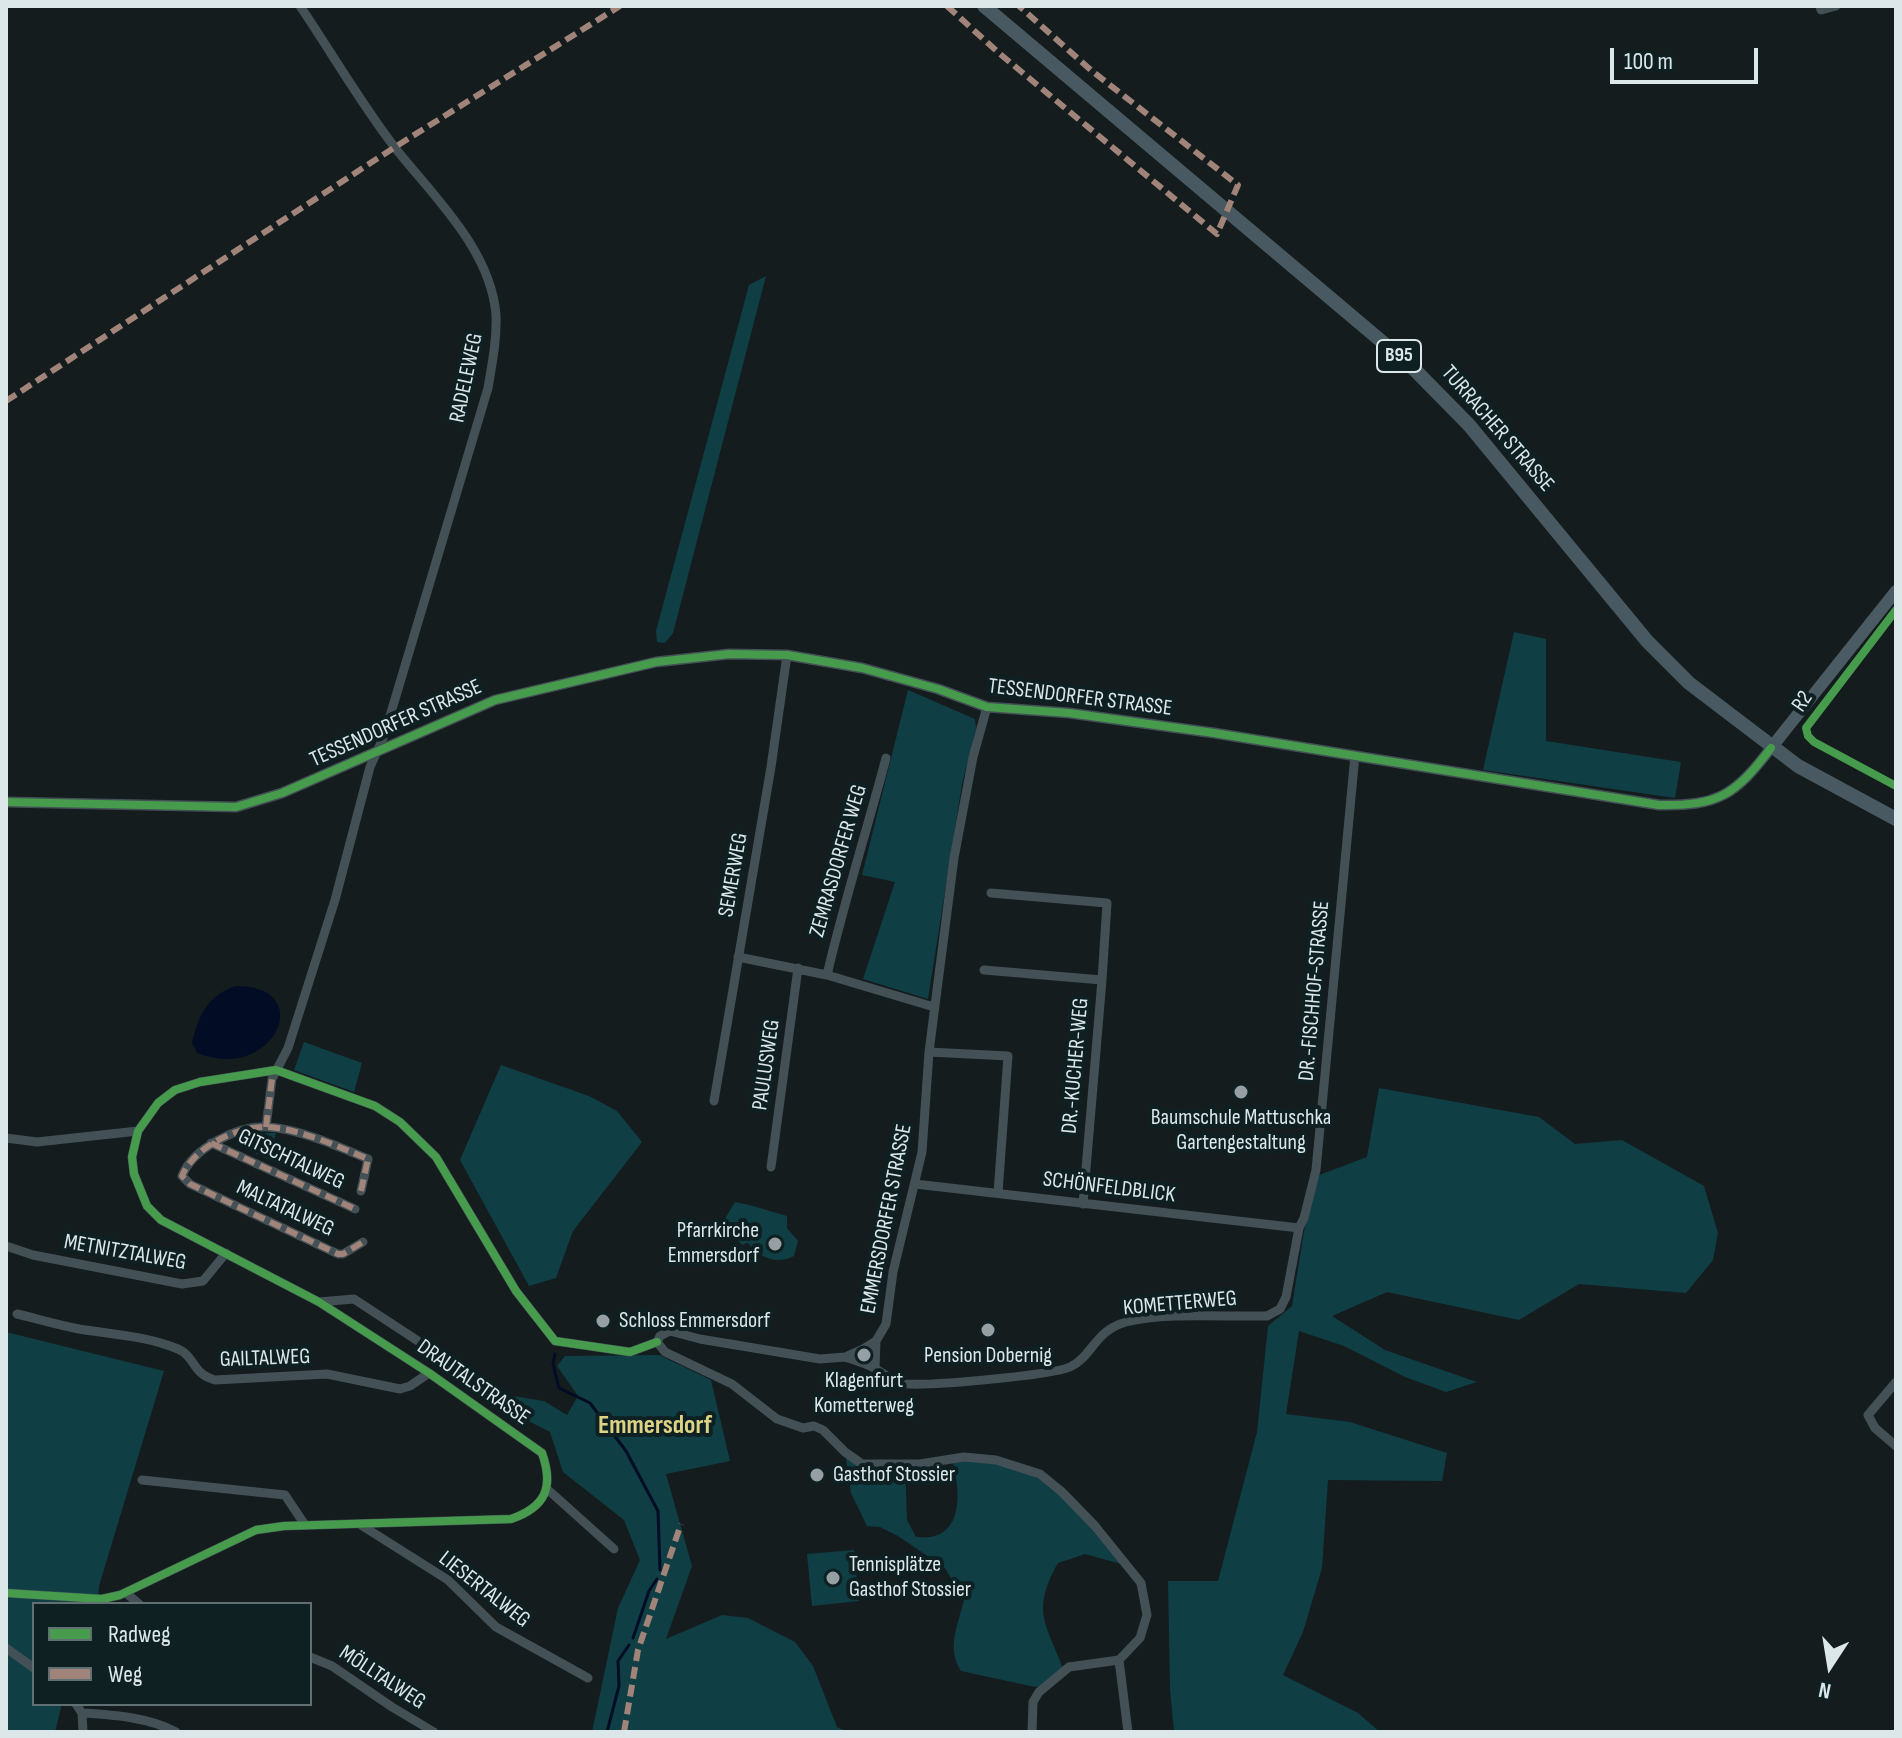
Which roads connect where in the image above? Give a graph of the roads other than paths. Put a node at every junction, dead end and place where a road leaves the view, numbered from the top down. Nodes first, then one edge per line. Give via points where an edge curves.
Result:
1 (300, 6) edge
2 (984, 6) edge
3 (1820, 6) edge
4 (1836, 6) edge
5 (1896, 591) edge
6 (787, 655) junction
7 (987, 707) junction
8 (1771, 748) junction
9 (375, 754) junction
10 (1355, 755) junction
11 (886, 758) dead end
12 (6, 802) edge
13 (1896, 819) edge
14 (991, 893) dead end
15 (738, 957) junction
16 (798, 968) junction
17 (984, 970) dead end
18 (827, 975) junction
19 (1102, 980) junction
20 (934, 1007) junction
21 (929, 1052) junction
22 (276, 1070) junction
23 (714, 1101) dead end
24 (266, 1127) junction
25 (138, 1131) junction
26 (6, 1138) edge
27 (211, 1143) junction
28 (771, 1167) dead end
29 (915, 1184) junction
30 (361, 1191) dead end
31 (998, 1193) junction
32 (1083, 1204) junction
33 (355, 1209) dead end
34 (1299, 1228) junction
35 (363, 1242) dead end
36 (6, 1246) edge
37 (226, 1253) junction
38 (319, 1302) junction
39 (17, 1314) dead end
40 (876, 1341) junction
41 (657, 1342) junction
42 (845, 1357) junction
43 (453, 1364) dead end
44 (875, 1368) junction
45 (429, 1373) junction
46 (1896, 1382) edge
47 (1896, 1446) edge
48 (142, 1480) dead end
49 (546, 1488) junction
50 (305, 1525) junction
51 (361, 1525) junction
52 (614, 1549) dead end
53 (6, 1593) edge
54 (126, 1593) junction
55 (137, 1602) edge
56 (6, 1648) edge
57 (312, 1658) edge
58 (1119, 1660) junction
59 (32, 1667) edge
60 (588, 1678) dead end
61 (79, 1709) edge
62 (83, 1732) edge
63 (176, 1732) edge
64 (434, 1732) edge
65 (1032, 1732) edge
66 (1128, 1732) edge

1 - 9 street, RADELEWEG via 395,147 459,227 483,272 495,311 488,388
2 - 8 main road, TURRACHER STRASSE / B95 via 1412,367 1469,425 1647,641 1689,683
3 - 4 street
5 - 8 main road
6 - 7 street, TESSENDORFER STRASSE via 862,668
6 - 9 street, TESSENDORFER STRASSE via 729,654 656,662 495,700
6 - 15 street, SEMERWEG
7 - 10 street, TESSENDORFER STRASSE via 1069,713
7 - 20 street, EMMERSDORFER STRASSE via 967,786
8 - 10 street, TESSENDORFER STRASSE via 1730,792 1688,805 1659,805
8 - 13 main road, TURRACHER STRASSE / B95
9 - 12 street, TESSENDORFER STRASSE via 236,807
9 - 22 street via 335,900 288,1048
10 - 34 street, DR.-FISCHHOF-STRASSE via 1316,1170
11 - 18 street, ZEMRASDORFER WEG
14 - 19 street, DR.-KUCHER-WEG via 1107,903
15 - 16 street
15 - 23 street, SEMERWEG
16 - 18 street
16 - 28 street, PAULUSWEG
17 - 19 street, DR.-KUCHER-WEG
18 - 20 street
19 - 32 street, DR.-KUCHER-WEG
20 - 21 street, EMMERSDORFER STRASSE
21 - 29 street, EMMERSDORFER STRASSE
21 - 31 street via 1008,1056
22 - 24 street
22 - 25 street via 175,1090
22 - 41 street via 375,1106 400,1122 436,1157 516,1291 555,1341 630,1352
24 - 27 street
24 - 30 street via 368,1159
25 - 26 street via 37,1142
25 - 37 street, DRAUTALSTRASSE via 134,1174 147,1206 175,1229
27 - 33 street, GITSCHTALWEG
27 - 35 street, MALTATALWEG via 186,1164 182,1176 190,1184 338,1254
29 - 31 street, SCHÖNFELDBLICK
29 - 40 street, EMMERSDORFER STRASSE via 893,1272 888,1317
31 - 32 street, SCHÖNFELDBLICK
32 - 34 street, SCHÖNFELDBLICK
34 - 44 street, KOMETTERWEG via 1286,1297 1280,1309 1267,1316 1128,1322 1098,1337 1074,1365 1014,1377 910,1385
36 - 37 street, METNITZTALWEG via 182,1284 203,1281
37 - 38 street, DRAUTALSTRASSE
38 - 43 street, DRAUTALSTRASSE via 354,1299
38 - 45 street, DRAUTALSTRASSE
39 - 45 street, GAILTALWEG via 179,1350 197,1372 215,1380 327,1374 400,1389
40 - 42 street, EMMERSDORFER STRASSE
40 - 44 street
41 - 42 street, EMMERSDORFER STRASSE via 670,1331 806,1358
41 - 58 street via 665,1352 742,1390 777,1419 823,1430 862,1464 964,1457 996,1460 1040,1474 1095,1526 1141,1583 1147,1615 1140,1638
42 - 44 street, KOMETTERWEG
45 - 49 street, DRAUTALSTRASSE via 542,1453 549,1474
46 - 47 street via 1868,1415
48 - 50 street via 285,1495
49 - 51 street via 530,1512 511,1519
49 - 52 street
50 - 51 street
50 - 54 street via 256,1530
51 - 60 street, LIESERTALWEG via 448,1580 496,1627
53 - 54 street via 102,1599
54 - 55 street
56 - 59 street
57 - 64 street, MÖLLTALWEG
58 - 65 street via 1069,1667 1054,1679 1033,1702
58 - 66 street
61 - 62 street
61 - 63 street via 147,1721

